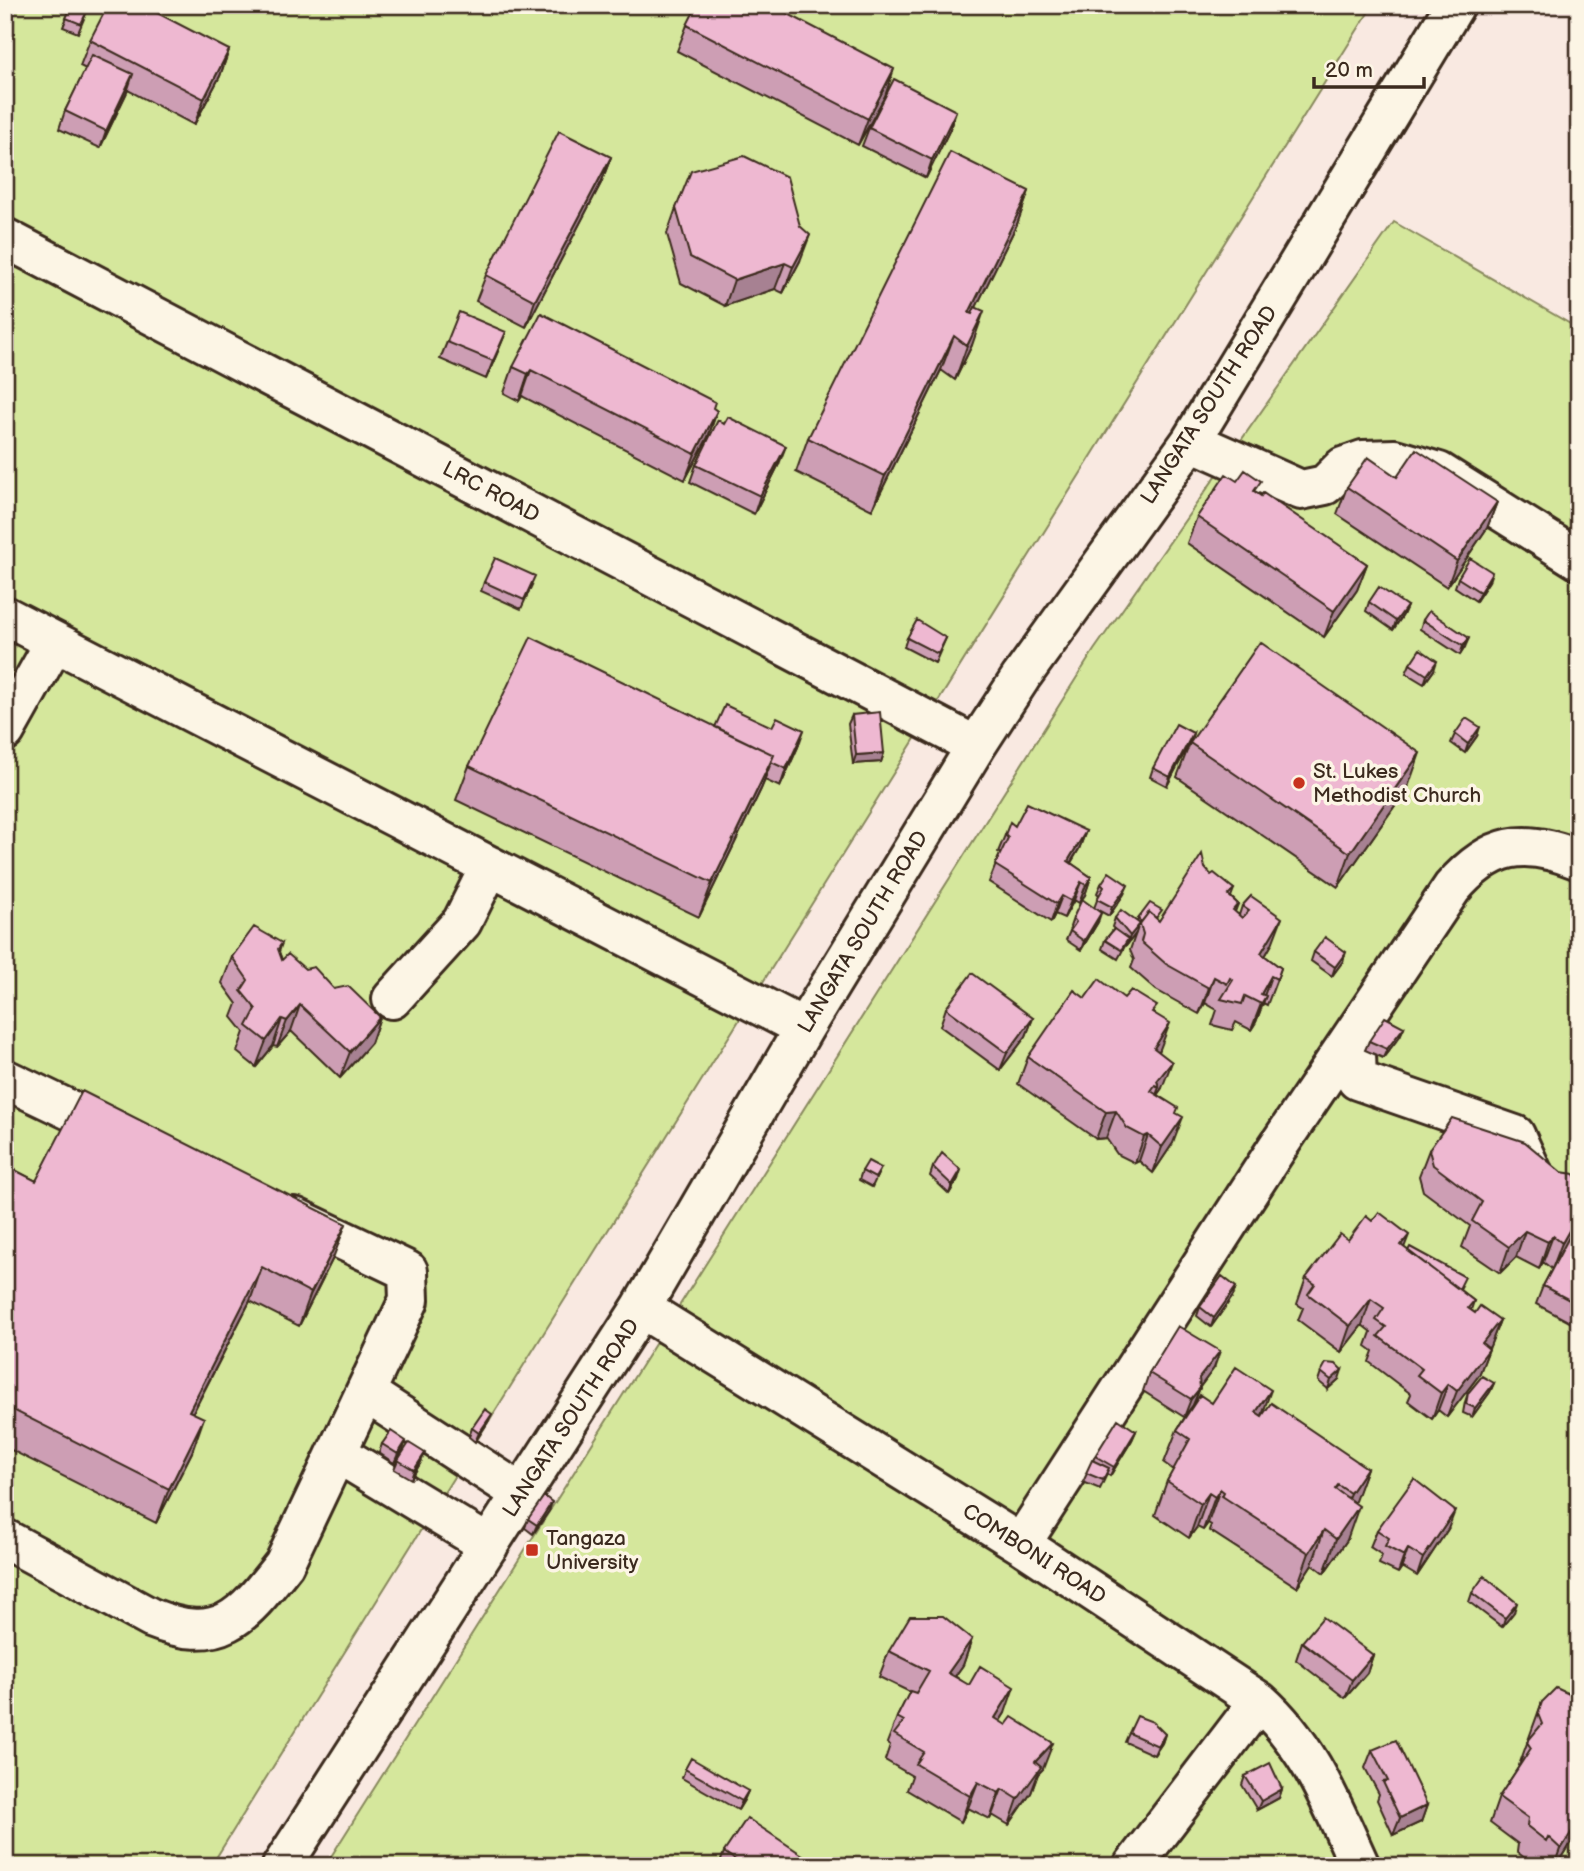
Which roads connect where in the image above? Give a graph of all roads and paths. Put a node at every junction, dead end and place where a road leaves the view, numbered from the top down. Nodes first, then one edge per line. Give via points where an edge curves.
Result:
1 (1455, 5) edge
2 (5, 238) edge
3 (1191, 441) junction
4 (1579, 560) edge
5 (5, 616) edge
6 (55, 642) junction
7 (5, 732) edge
8 (976, 747) junction
9 (1579, 860) edge
10 (490, 866) junction
11 (392, 999) dead end
12 (1365, 1022) junction
13 (804, 1028) junction
14 (5, 1079) edge
15 (153, 1150) edge
16 (1537, 1182) edge
17 (264, 1203) edge
18 (641, 1308) junction
19 (366, 1393) junction
20 (337, 1452) junction
21 (522, 1494) junction
22 (5, 1539) edge
23 (1021, 1544) junction
24 (489, 1545) junction
25 (1259, 1701) junction
26 (282, 1866) edge
27 (1133, 1866) edge
28 (1360, 1866) edge

1 - 3 street, LANGATA SOUTH ROAD
2 - 8 street, LRC ROAD
3 - 4 street via 1301,490 1325,485 1343,467 1363,460 1395,459 1438,472
3 - 8 street, LANGATA SOUTH ROAD
5 - 6 street
6 - 7 street
6 - 10 street
8 - 13 street, LANGATA SOUTH ROAD
9 - 12 street via 1524,846 1482,858 1452,888
10 - 11 street via 462,922
10 - 13 street
12 - 16 street via 1356,1054 1357,1080 1515,1135
12 - 23 street via 1277,1148
13 - 18 street, LANGATA SOUTH ROAD
14 - 15 street
17 - 19 street via 408,1271 409,1300
18 - 21 street, LANGATA SOUTH ROAD
18 - 23 street, COMBONI ROAD
19 - 20 street
19 - 21 street
20 - 22 street via 284,1564 256,1600 229,1622 200,1631 175,1628 151,1618
20 - 24 street
21 - 24 street, LANGATA SOUTH ROAD
23 - 25 street, COMBONI ROAD
24 - 26 street, LANGATA SOUTH ROAD
25 - 27 street
25 - 28 street, COMBONI ROAD via 1308,1756

